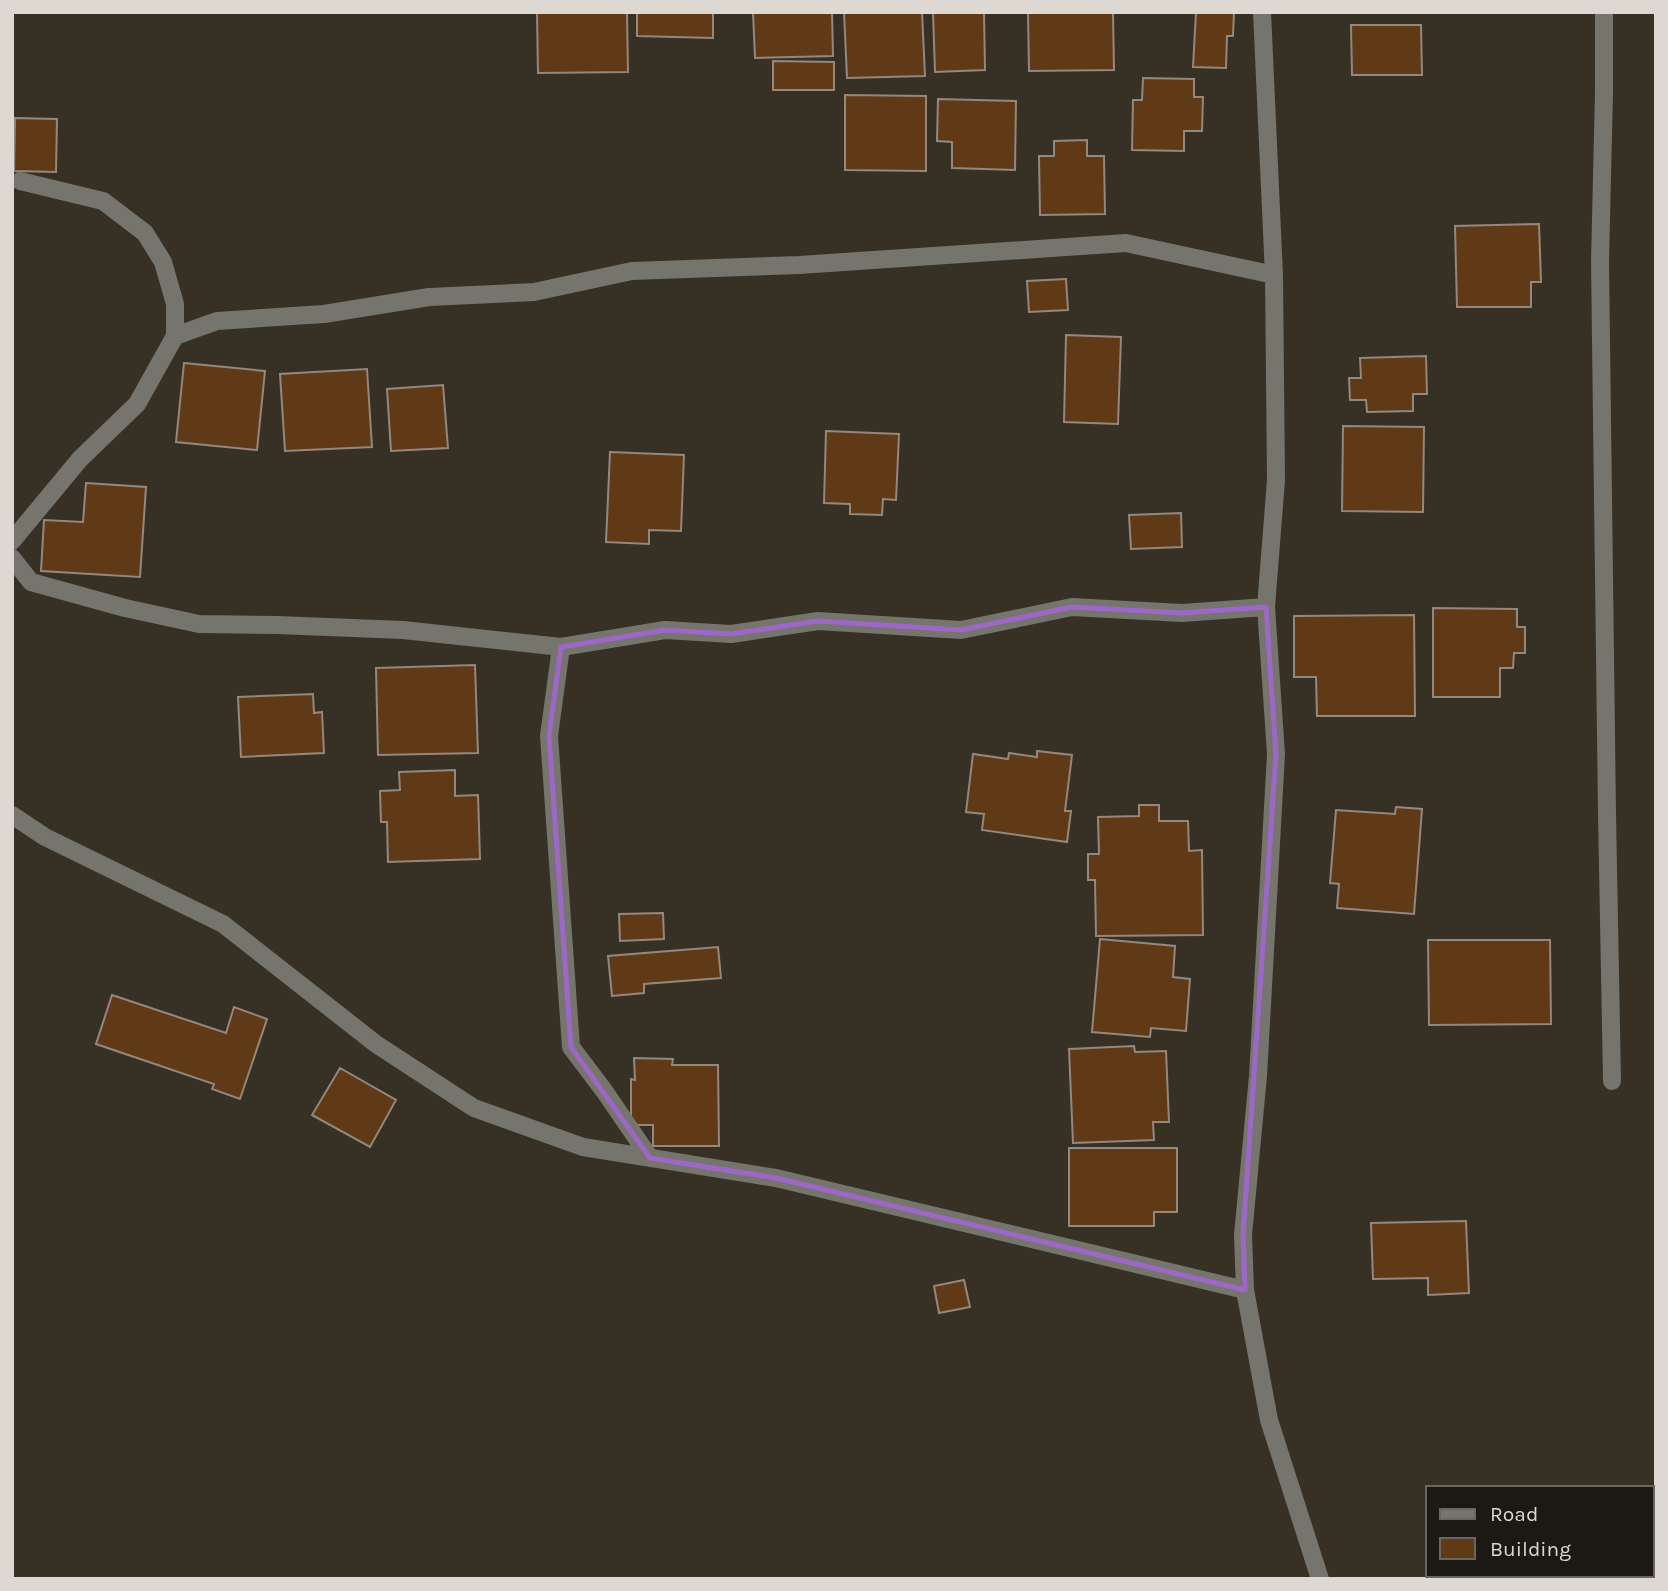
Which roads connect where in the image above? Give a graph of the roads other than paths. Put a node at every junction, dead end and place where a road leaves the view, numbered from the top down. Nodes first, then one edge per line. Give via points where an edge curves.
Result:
1 (1262, 12) edge
2 (1604, 12) edge
3 (20, 181) dead end
4 (1274, 275) junction
5 (175, 335) junction
6 (12, 541) edge
7 (12, 558) edge
8 (1266, 607) junction
9 (561, 647) junction
10 (12, 815) edge
11 (1612, 1081) dead end
12 (650, 1158) junction
13 (1245, 1290) junction
14 (1320, 1579) edge

1 - 4 street
2 - 11 street via 1600,261
3 - 5 street via 103,201 145,233 163,262 175,304
4 - 5 street via 1126,243 632,271 534,292 429,297 324,314 217,321
4 - 8 street via 1276,480
5 - 6 street via 138,404 80,458
7 - 9 street via 31,582 199,624 403,630
8 - 9 street via 1182,613 1072,607 961,629 818,621 731,634 665,630
8 - 13 street via 1276,754 1258,1076 1243,1235
9 - 12 street via 549,736 571,1047
10 - 12 street via 45,837 223,924 376,1044 474,1108 583,1147
12 - 13 street via 776,1178
13 - 14 street via 1269,1420

